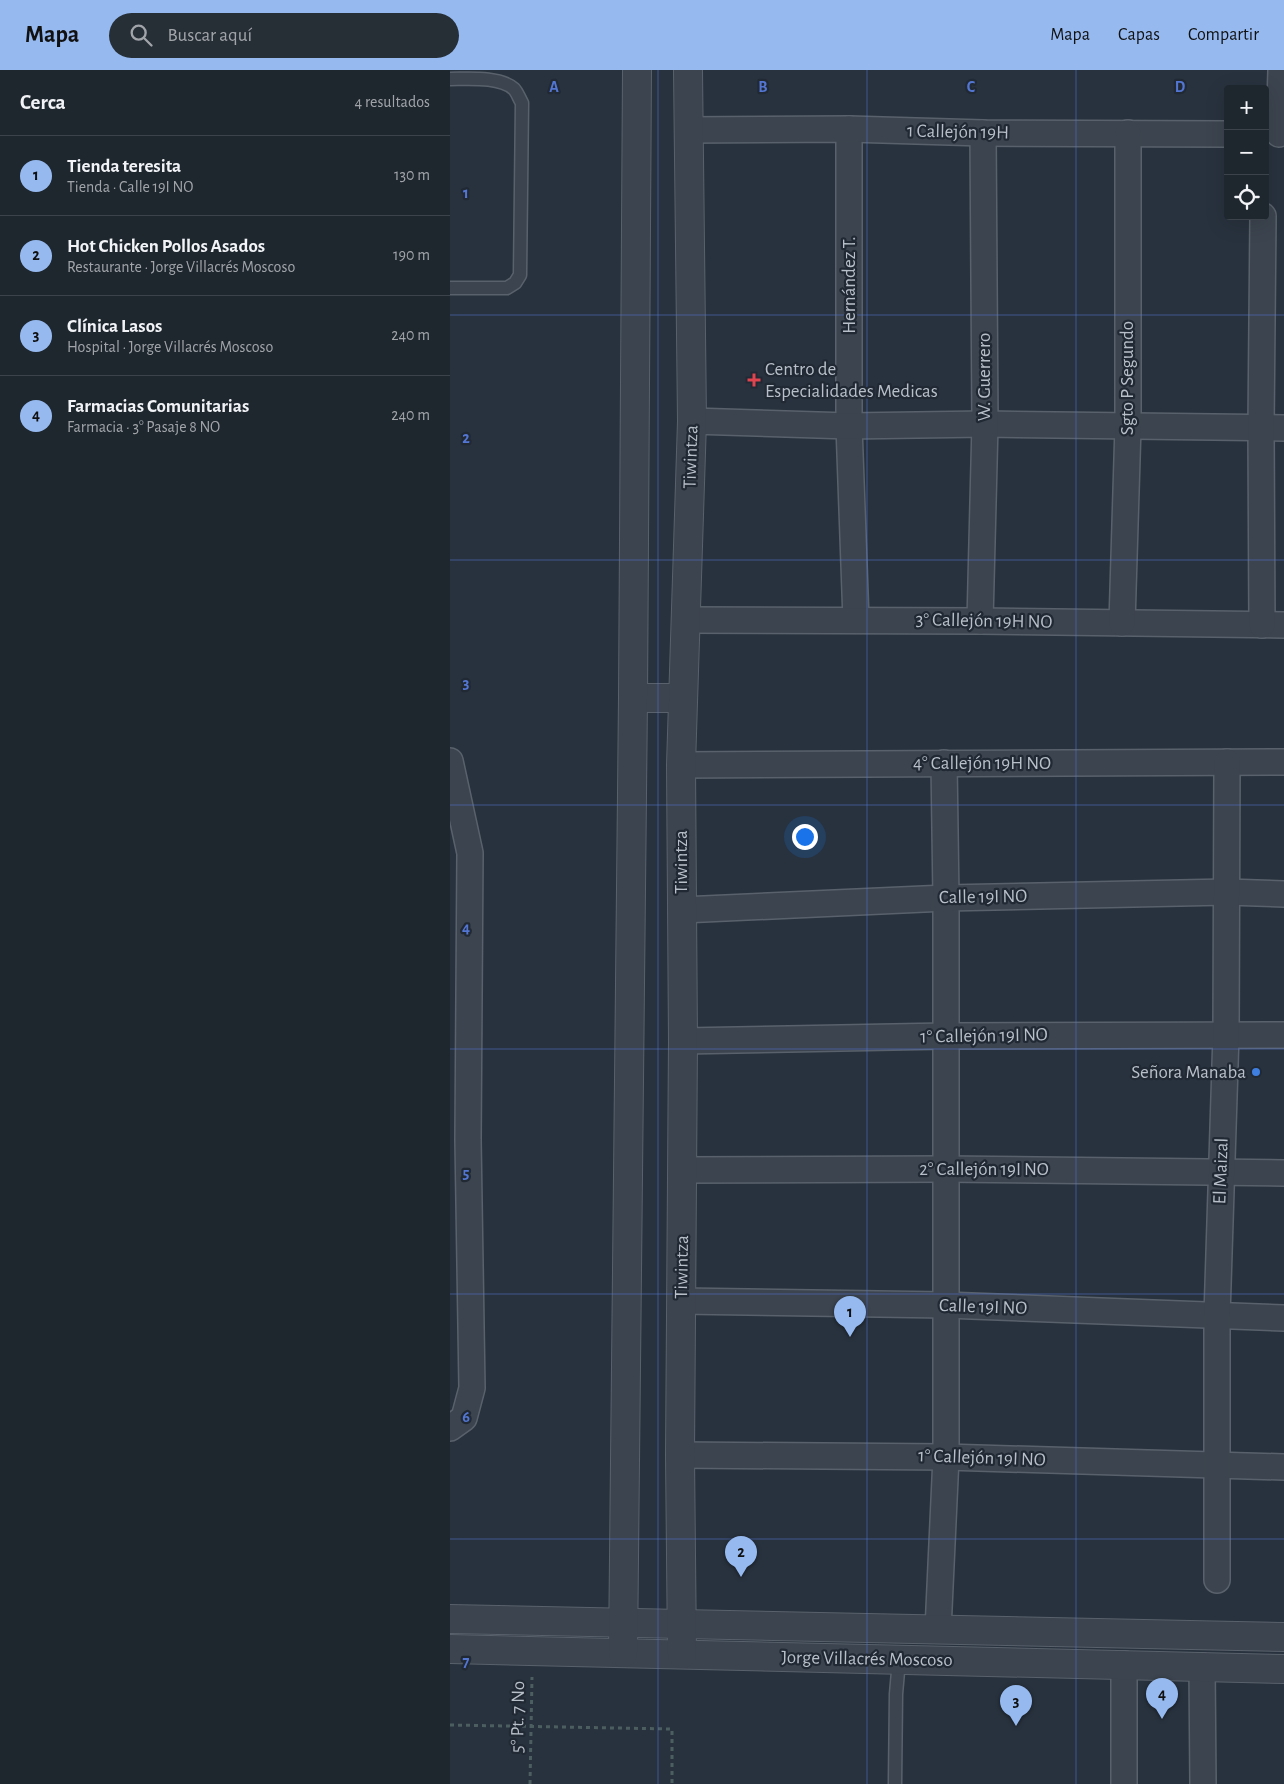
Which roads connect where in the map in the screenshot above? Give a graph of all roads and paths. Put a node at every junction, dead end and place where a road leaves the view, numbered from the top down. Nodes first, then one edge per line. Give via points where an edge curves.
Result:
1 (637, 70) edge
2 (688, 70) edge
3 (1281, 70) edge
4 (450, 79) edge
5 (849, 129) junction
6 (688, 130) junction
7 (983, 133) junction
8 (1128, 133) junction
9 (1224, 134) edge
10 (1276, 134) edge
11 (1263, 220) edge
12 (450, 288) edge
13 (692, 421) junction
14 (985, 424) junction
15 (849, 426) junction
16 (1128, 426) junction
17 (1273, 428) edge
18 (685, 620) junction
19 (856, 620) junction
20 (980, 621) junction
21 (1122, 623) junction
22 (1273, 625) edge
23 (633, 698) junction
24 (683, 698) junction
25 (450, 761) edge
26 (944, 762) junction
27 (1226, 762) junction
28 (1284, 762) edge
29 (681, 765) junction
30 (1227, 892) junction
31 (1284, 894) edge
32 (946, 898) junction
33 (682, 910) junction
34 (460, 943) edge
35 (1226, 1034) junction
36 (1284, 1035) edge
37 (946, 1036) junction
38 (683, 1041) junction
39 (459, 1140) edge
40 (945, 1169) junction
41 (683, 1170) junction
42 (1220, 1172) junction
43 (1284, 1173) edge
44 (681, 1301) junction
45 (945, 1305) junction
46 (1217, 1316) junction
47 (1284, 1318) edge
48 (450, 1428) edge
49 (680, 1455) junction
50 (946, 1457) junction
51 (1216, 1466) junction
52 (1284, 1467) edge
53 (1216, 1580) dead end
54 (450, 1619) edge
55 (623, 1623) junction
56 (682, 1625) junction
57 (938, 1630) junction
58 (1284, 1637) edge
59 (450, 1649) edge
60 (532, 1651) junction
61 (623, 1653) junction
62 (682, 1654) junction
63 (899, 1660) junction
64 (1124, 1664) junction
65 (1202, 1666) junction
66 (1284, 1668) edge
67 (450, 1725) edge
68 (531, 1726) junction
69 (530, 1784) edge
70 (672, 1784) edge
71 (894, 1784) edge
72 (1124, 1784) edge
73 (1204, 1784) edge

1 - 23 street
2 - 6 street, Tiwintza
3 - 10 street
4 - 12 lane via 503,82 513,88 522,103 520,275 507,288
5 - 6 street, 1 Callejón 19H
5 - 7 street, 1 Callejón 19H
5 - 15 street, Hernández T.
6 - 13 street, Tiwintza
7 - 8 street, 1 Callejón 19H
7 - 14 street, W. Guerrero
8 - 9 street, 1 Callejón 19H
8 - 16 street, Sgto P Segundo
11 - 17 street
13 - 15 street
13 - 18 street, Tiwintza
14 - 15 street
14 - 16 street
14 - 20 street, W. Guerrero
15 - 19 street, Hernández T.
16 - 17 street
16 - 21 street, Sgto P Segundo
17 - 22 street
18 - 19 street, 3° Callejón 19H NO
18 - 24 street, Tiwintza
19 - 20 street, 3° Callejón 19H NO
20 - 21 street, 3° Callejón 19H NO
21 - 22 street, 3° Callejón 19H NO
23 - 24 street
23 - 55 street
24 - 29 street, Tiwintza
25 - 34 street via 470,853
26 - 27 street, 4° Callejón 19H NO
26 - 29 street, 4° Callejón 19H NO
26 - 32 street
27 - 28 street, 4° Callejón 19H NO
27 - 30 street, El Maizal
29 - 33 street, Tiwintza
30 - 31 street, Calle 19I NO
30 - 32 street, Calle 19I NO
30 - 35 street, El Maizal
32 - 33 street, Calle 19I NO
32 - 37 street
33 - 38 street, Tiwintza
34 - 39 street
35 - 36 street, 1° Callejón 19I NO
35 - 37 street, 1° Callejón 19I NO
35 - 42 street, El Maizal
37 - 38 street, 1° Callejón 19I NO
37 - 40 street
38 - 41 street, Tiwintza
39 - 48 street via 472,1388 464,1418
40 - 41 street, 2° Callejón 19I NO
40 - 42 street, 2° Callejón 19I NO
40 - 45 street
41 - 44 street, Tiwintza
42 - 43 street, 2° Callejón 19I NO
42 - 46 street, El Maizal
44 - 45 street, Calle 19I NO
44 - 49 street, Tiwintza
45 - 46 street, Calle 19I NO
45 - 50 street
46 - 47 street, Calle 19I NO
46 - 51 street, El Maizal
49 - 50 street, 1° Callejón 19I NO
49 - 56 street, Tiwintza
50 - 51 street, 1° Callejón 19I NO
50 - 57 street
51 - 52 street, 1° Callejón 19I NO
51 - 53 street, El Maizal
54 - 55 street, Jorge Villacrés Moscoso
55 - 56 street, Jorge Villacrés Moscoso
55 - 61 street
56 - 57 street, Jorge Villacrés Moscoso
56 - 62 street, Tiwintza
57 - 58 street, Jorge Villacrés Moscoso
59 - 60 street, Jorge Villacrés Moscoso
60 - 61 street, Jorge Villacrés Moscoso
60 - 68 path, 5° Pt. 7 No
61 - 62 street, Jorge Villacrés Moscoso
62 - 63 street, Jorge Villacrés Moscoso
63 - 64 street, Jorge Villacrés Moscoso
63 - 71 lane
64 - 65 street, Jorge Villacrés Moscoso
64 - 72 street
65 - 66 street, Jorge Villacrés Moscoso
65 - 73 street
67 - 68 path
68 - 69 path, 5° Pt. 7 No
68 - 70 path via 672,1729

